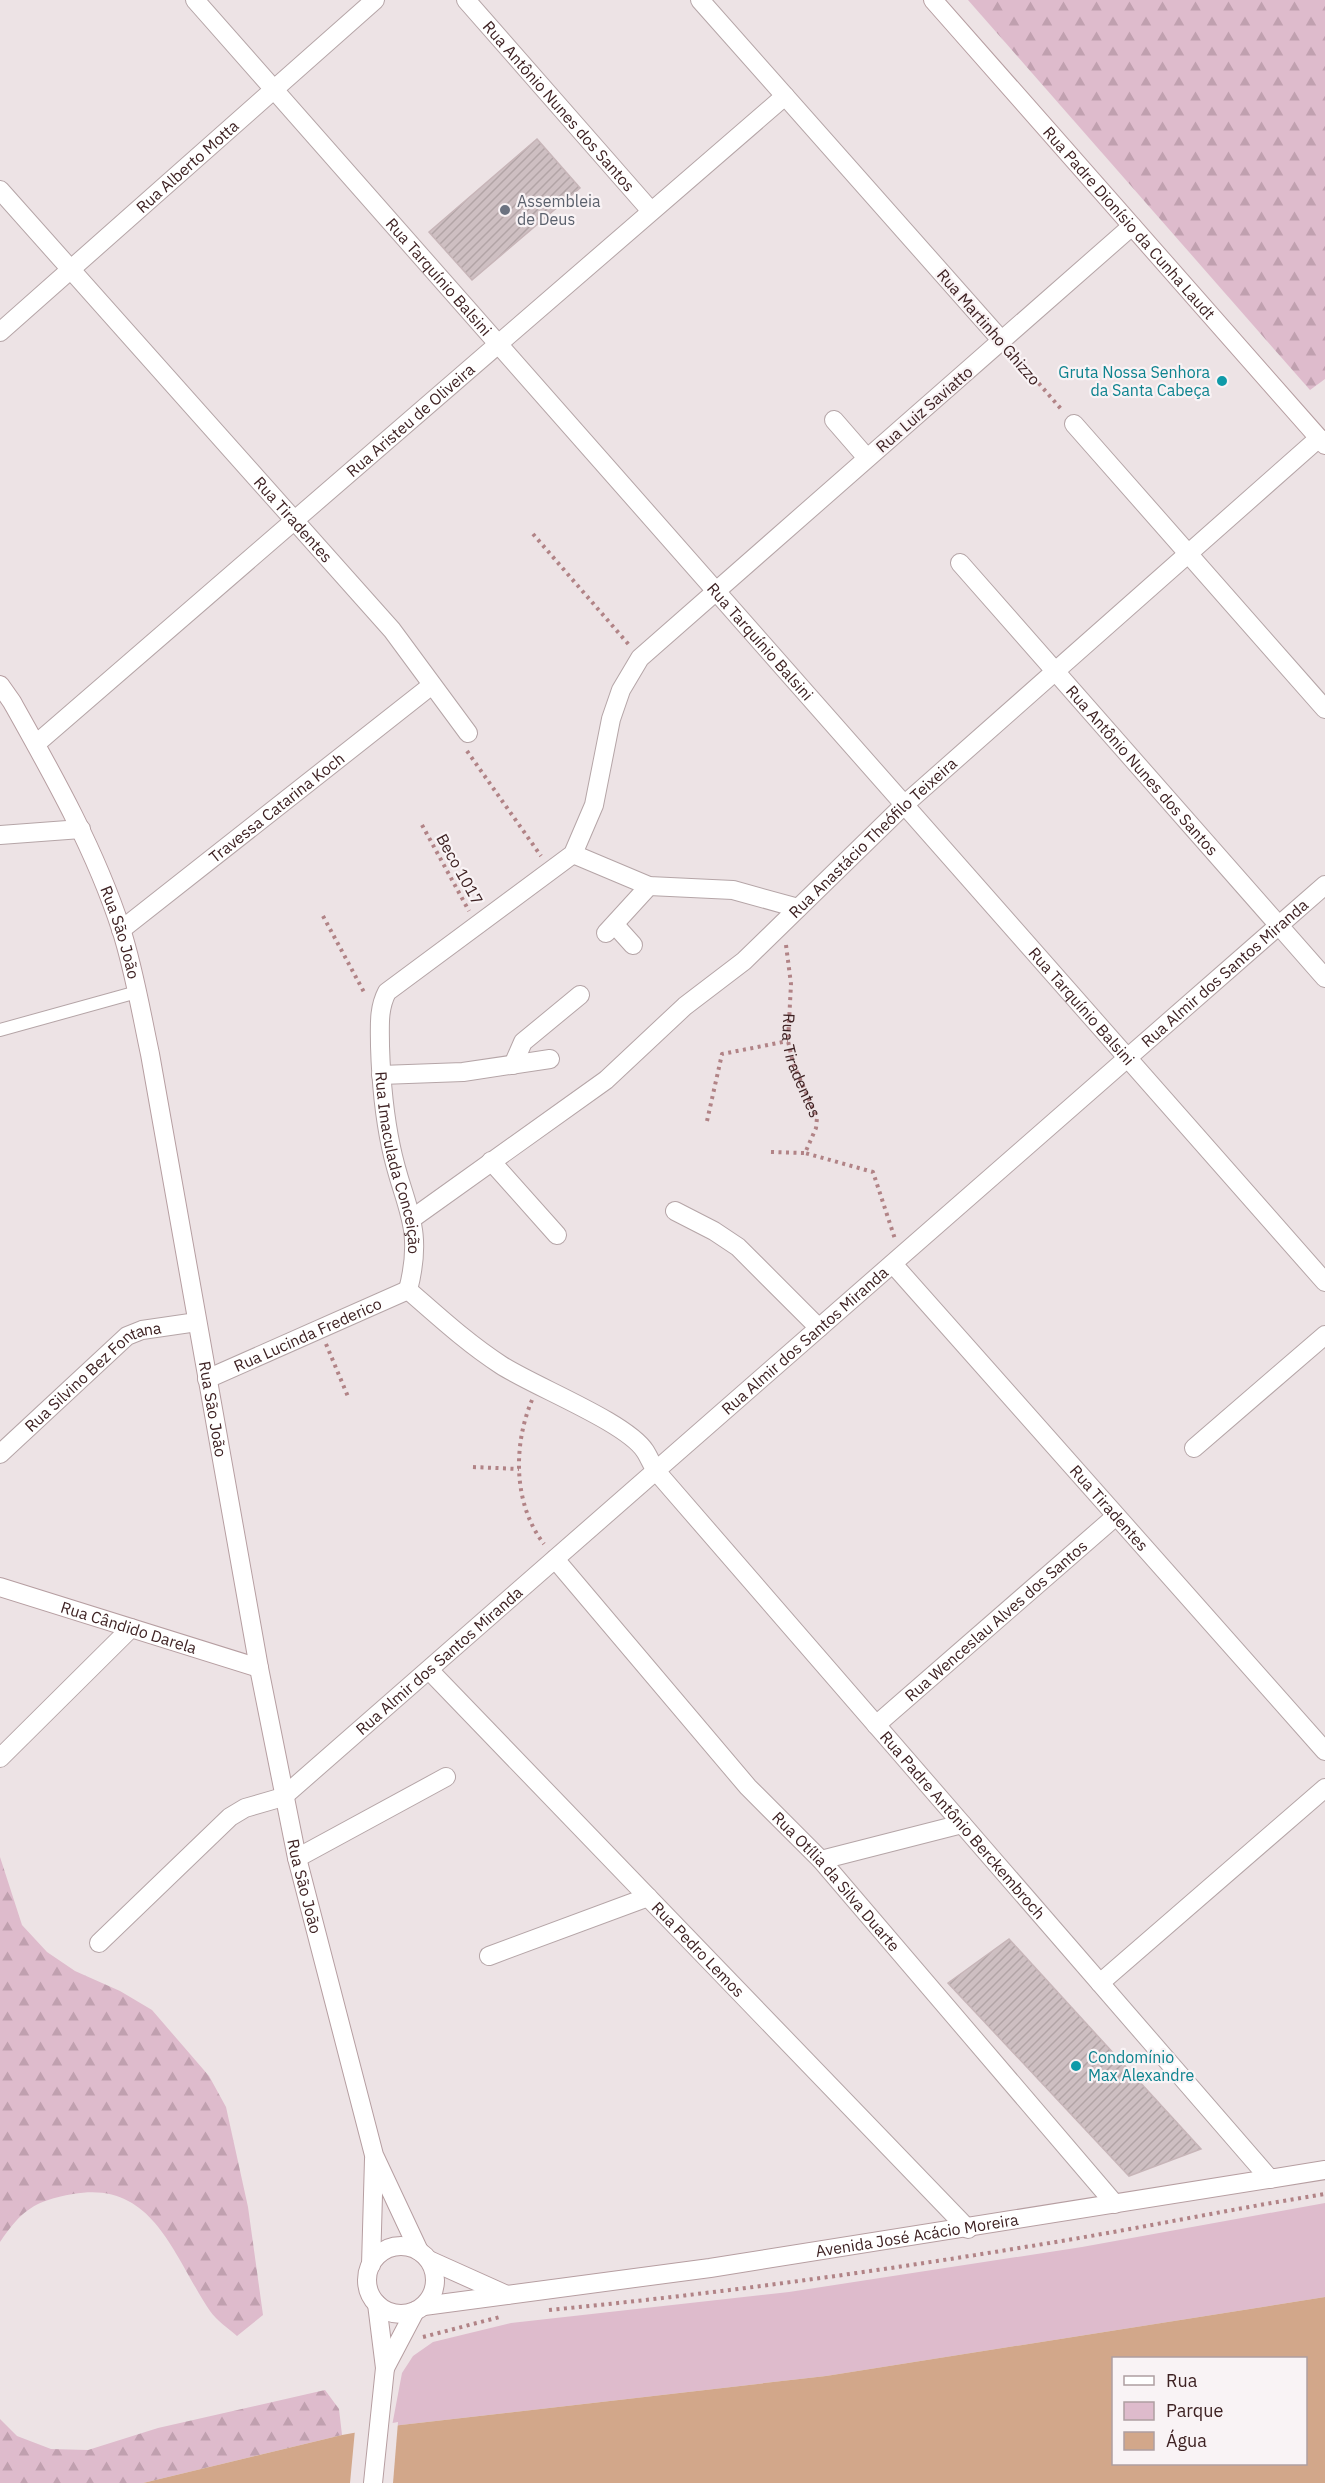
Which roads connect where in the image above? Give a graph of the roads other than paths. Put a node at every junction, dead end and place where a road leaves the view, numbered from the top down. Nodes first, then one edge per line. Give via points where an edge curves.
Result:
1 (195, 0) edge
2 (375, 0) edge
3 (466, 0) edge
4 (700, 0) edge
5 (933, 0) edge
6 (274, 90) junction
7 (785, 96) junction
8 (0, 190) edge
9 (651, 212) junction
10 (1132, 226) junction
11 (71, 269) junction
12 (0, 332) edge
13 (1002, 341) junction
14 (498, 344) junction
15 (834, 420) dead end
16 (1074, 424) road end
17 (1322, 441) edge
18 (867, 458) junction
19 (294, 520) junction
20 (1188, 554) junction
21 (960, 563) dead end
22 (715, 591) junction
23 (1056, 672) junction
24 (0, 685) edge
25 (432, 685) junction
26 (1325, 709) edge
27 (468, 733) road end
28 (36, 744) junction
29 (904, 805) junction
30 (81, 829) junction
31 (0, 835) edge
32 (573, 854) junction
33 (1325, 885) edge
34 (649, 886) junction
35 (798, 908) junction
36 (1279, 926) junction
37 (121, 930) junction
38 (633, 945) dead end
39 (1325, 978) edge
40 (137, 992) junction
41 (580, 995) dead end
42 (0, 1030) edge
43 (1128, 1058) junction
44 (550, 1059) dead end
45 (513, 1065) junction
46 (381, 1075) junction
47 (491, 1161) junction
48 (675, 1211) dead end
49 (412, 1218) junction
50 (557, 1235) dead end
51 (897, 1260) junction
52 (1325, 1282) edge
53 (408, 1290) junction
54 (197, 1322) junction
55 (819, 1328) junction
56 (1325, 1335) edge
57 (207, 1379) junction
58 (1194, 1448) dead end
59 (0, 1454) edge
60 (656, 1471) junction
61 (1116, 1516) junction
62 (555, 1559) junction
63 (0, 1587) edge
64 (131, 1628) junction
65 (258, 1668) junction
66 (429, 1670) junction
67 (876, 1725) junction
68 (1325, 1751) edge
69 (0, 1758) edge
70 (446, 1777) dead end
71 (1325, 1788) edge
72 (283, 1797) junction
73 (962, 1824) junction
74 (297, 1858) junction
75 (821, 1860) junction
76 (648, 1897) junction
77 (99, 1943) dead end
78 (489, 1956) dead end
79 (1100, 1983) junction
80 (374, 2155) junction
81 (1325, 2169) edge
82 (1269, 2179) junction
83 (1115, 2204) junction
84 (968, 2229) junction
85 (424, 2255) junction
86 (371, 2265) junction
87 (509, 2296) junction
88 (377, 2304) junction
89 (420, 2309) junction
90 (385, 2368) junction
91 (373, 2483) edge

1 - 6 street, Rua Tarquínio Balsini
2 - 6 street, Rua Alberto Motta
3 - 9 street, Rua Antônio Nunes dos Santos
4 - 7 street, Rua Martinho Ghizzo
5 - 10 street, Rua Padre Dionísio da Cunha Laudt
6 - 11 street, Rua Alberto Motta
6 - 14 street, Rua Tarquínio Balsini
7 - 9 street, Rua Aristeu de Oliveira
7 - 13 street, Rua Martinho Ghizzo
8 - 11 street, Rua Tiradentes
9 - 14 street, Rua Aristeu de Oliveira
10 - 13 street, Rua Luiz Saviatto
10 - 17 street, Rua Padre Dionísio da Cunha Laudt
11 - 12 street, Rua Alberto Motta
11 - 19 street, Rua Tiradentes
13 - 18 street, Rua Luiz Saviatto
14 - 19 street, Rua Aristeu de Oliveira
14 - 22 street, Rua Tarquínio Balsini
15 - 18 street
16 - 20 street
17 - 20 street, Rua Anastácio Theófilo Teixeira
18 - 22 street, Rua Luiz Saviatto
19 - 25 street, Rua Tiradentes via 392,630
19 - 28 street, Rua Aristeu de Oliveira
20 - 23 street, Rua Anastácio Theófilo Teixeira
20 - 26 street
21 - 23 street, Rua Antônio Nunes dos Santos
22 - 29 street, Rua Tarquínio Balsini
22 - 32 street, Rua Luiz Saviatto via 640,658 621,690 611,719 594,805
23 - 29 street, Rua Anastácio Theófilo Teixeira
23 - 36 street, Rua Antônio Nunes dos Santos
24 - 28 street, Rua São João
25 - 27 street, Rua Tiradentes
25 - 37 street, Travessa Catarina Koch
28 - 30 street, Rua São João
29 - 35 street, Rua Anastácio Theófilo Teixeira
29 - 43 street, Rua Tarquínio Balsini
30 - 31 street
30 - 37 street, Rua São João
32 - 34 street
32 - 46 street, Rua Imaculada Conceição via 392,986 382,1001
33 - 36 street, Rua Almir dos Santos Miranda
34 - 35 street via 733,890
34 - 38 street via 611,929
35 - 47 street, Rua Anastácio Theófilo Teixeira via 744,961 685,1006 606,1080
36 - 39 street, Rua Antônio Nunes dos Santos
36 - 43 street, Rua Almir dos Santos Miranda
37 - 40 street, Rua São João
40 - 42 lane
40 - 54 street, Rua São João
41 - 45 street via 523,1042
43 - 51 street, Rua Almir dos Santos Miranda
43 - 52 street, Rua Tarquínio Balsini
44 - 45 street
45 - 46 street via 463,1072
46 - 49 street, Rua Imaculada Conceição via 391,1146
47 - 49 street, Rua Anastácio Theófilo Teixeira
47 - 50 street
48 - 55 street via 738,1247
49 - 53 street, Rua Imaculada Conceição via 415,1264
51 - 55 street, Rua Almir dos Santos Miranda
51 - 61 street, Rua Tiradentes
53 - 57 street, Rua Lucinda Frederico
53 - 60 street via 469,1342 538,1387 631,1437 645,1450
54 - 57 street, Rua São João
54 - 59 street, Rua Silvino Bez Fontana via 142,1330 114,1344
55 - 60 street, Rua Almir dos Santos Miranda
56 - 58 street
57 - 65 street, Rua São João
60 - 62 street, Rua Almir dos Santos Miranda
60 - 67 street, Rua Padre Antônio Berckembroch
61 - 67 street, Rua Wenceslau Alves dos Santos
61 - 68 street, Rua Tiradentes
62 - 66 street, Rua Almir dos Santos Miranda
62 - 75 street, Rua Otília da Silva Duarte via 748,1787
63 - 64 street, Rua Cândido Darela
64 - 65 street, Rua Cândido Darela
64 - 69 street
65 - 72 street, Rua São João
66 - 72 street, Rua Almir dos Santos Miranda
66 - 76 street, Rua Pedro Lemos
67 - 73 street, Rua Padre Antônio Berckembroch
70 - 74 street
71 - 79 street
72 - 74 street, Rua São João
72 - 77 street via 245,1808 230,1817
73 - 75 street
73 - 79 street, Rua Padre Antônio Berckembroch
74 - 80 street, Rua São João
75 - 83 street, Rua Otília da Silva Duarte
76 - 78 street
76 - 84 street, Rua Pedro Lemos
79 - 82 street, Rua Padre Antônio Berckembroch
80 - 85 street, Rua São João
80 - 86 street, Rua São João
81 - 82 street, Avenida José Acácio Moreira
82 - 83 street, Avenida José Acácio Moreira
83 - 84 street, Avenida José Acácio Moreira
84 - 87 street, Avenida José Acácio Moreira
85 - 86 street via 397,2246 377,2256
85 - 87 street
85 - 89 street via 436,2279 435,2289
86 - 88 street via 367,2285
87 - 89 street, Avenida José Acácio Moreira
88 - 89 street via 395,2314
88 - 90 street
89 - 90 street
90 - 91 street

